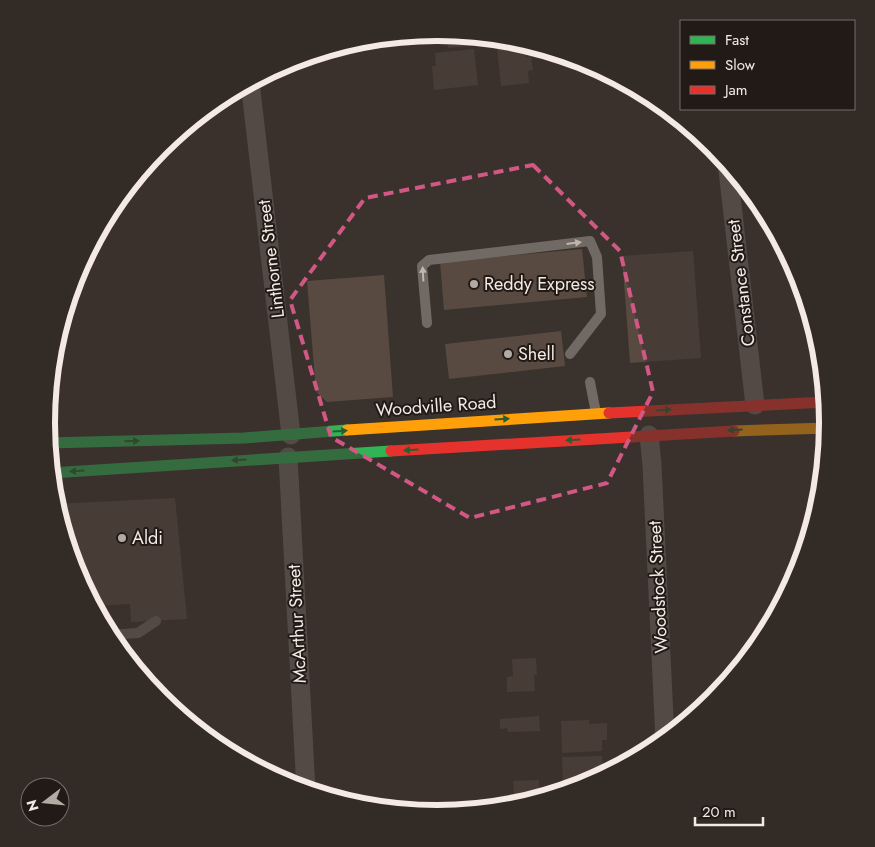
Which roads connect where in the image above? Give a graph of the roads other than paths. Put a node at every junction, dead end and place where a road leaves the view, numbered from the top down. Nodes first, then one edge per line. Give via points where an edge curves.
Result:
1 (251, 90) edge
2 (729, 175) edge
3 (428, 322) dead end
4 (570, 354) dead end
5 (590, 382) dead end
6 (819, 402) edge
7 (755, 405) junction
8 (596, 414) junction
9 (820, 428) edge
10 (291, 435) junction
11 (648, 435) junction
12 (56, 443) edge
13 (288, 457) junction
14 (59, 472) edge
15 (156, 621) dead end
16 (119, 634) edge
17 (665, 731) edge
18 (306, 782) edge

1 - 10 street, Linthorne Street
2 - 7 street, Constance Street
3 -> 4 lane via 422,266 429,260 590,241 597,257 600,314
5 - 8 lane
6 - 7 main road, Woodville Road
8 -> 7 main road, Woodville Road
10 -> 8 main road, Woodville Road
9 -> 11 main road
12 -> 10 main road, Woodville Road
11 -> 13 main road
11 - 17 street, Woodstock Street
13 -> 14 main road
13 - 18 street, McArthur Street
15 - 16 lane via 138,633

